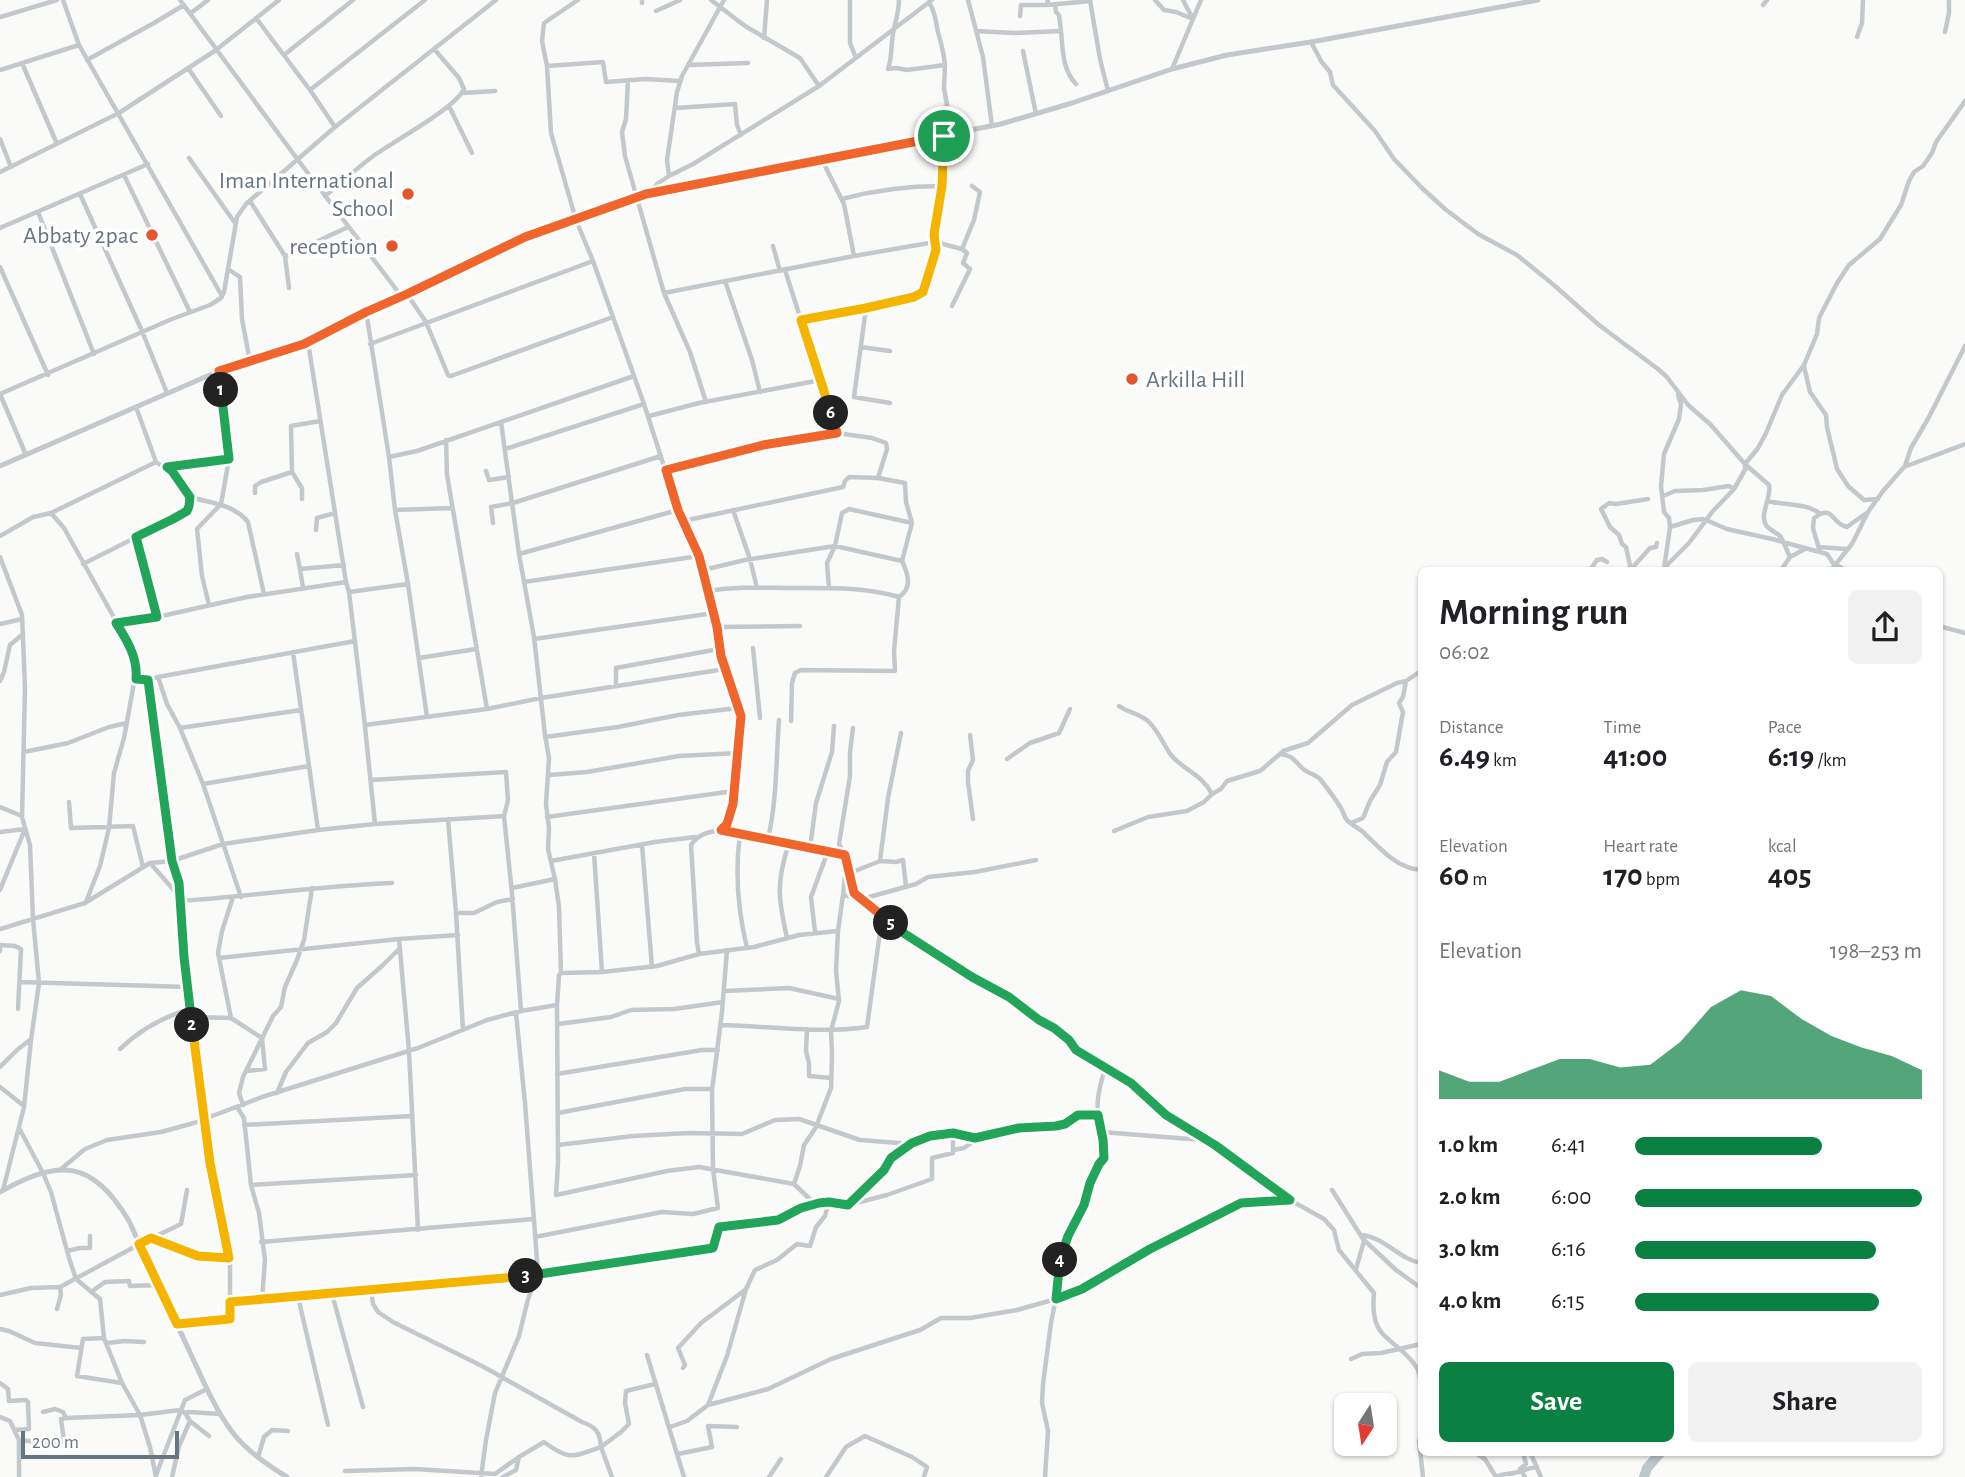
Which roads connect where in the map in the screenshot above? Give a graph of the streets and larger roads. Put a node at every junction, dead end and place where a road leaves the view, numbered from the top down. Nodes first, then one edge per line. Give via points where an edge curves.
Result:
1 (57, 0) edge
2 (62, 0) edge
3 (208, 0) edge
4 (279, 0) edge
5 (353, 0) edge
6 (425, 0) edge
7 (496, 0) edge
8 (578, 0) edge
9 (680, 0) edge
10 (711, 0) edge
11 (724, 0) edge
12 (767, 0) edge
13 (850, 0) edge
14 (899, 0) edge
15 (968, 0) edge
16 (1155, 0) edge
17 (1183, 0) edge
18 (1202, 0) edge
19 (1538, 0) edge
20 (1767, 0) edge
21 (1863, 0) edge
22 (1949, 0) edge
23 (931, 1) edge
24 (1090, 1) edge
25 (182, 2) edge
26 (569, 3) edge
27 (719, 3) edge
28 (1047, 3) edge
29 (1055, 5) junction
30 (1763, 5) dead end
31 (656, 11) dead end
32 (191, 13) junction
33 (1020, 16) dead end
34 (0, 17) edge
35 (256, 18) junction
36 (1193, 19) junction
37 (893, 30) junction
38 (976, 31) junction
39 (1061, 31) junction
40 (1945, 32) dead end
41 (1857, 37) dead end
42 (764, 38) junction
43 (1311, 42) junction
44 (79, 45) junction
45 (216, 50) junction
46 (435, 50) junction
47 (1023, 51) dead end
48 (284, 55) junction
49 (856, 58) junction
50 (88, 60) junction
51 (22, 63) junction
52 (748, 63) dead end
53 (687, 65) junction
54 (945, 65) junction
55 (547, 66) junction
56 (187, 68) junction
57 (1172, 69) junction
58 (0, 70) edge
59 (628, 80) junction
60 (680, 81) junction
61 (1076, 83) dead end
62 (819, 86) junction
63 (310, 90) junction
64 (495, 90) dead end
65 (1108, 91) junction
66 (462, 93) junction
67 (1965, 100) edge
68 (449, 106) junction
69 (676, 108) junction
70 (119, 113) junction
71 (1036, 114) junction
72 (221, 116) dead end
73 (992, 126) junction
74 (335, 127) junction
75 (952, 134) junction
76 (741, 135) junction
77 (944, 136) junction
78 (0, 139) edge
79 (57, 144) junction
80 (472, 153) dead end
81 (189, 158) dead end
82 (298, 160) junction
83 (822, 160) junction
84 (148, 164) junction
85 (11, 167) junction
86 (0, 172) edge
87 (124, 175) junction
88 (669, 176) junction
89 (942, 186) junction
90 (972, 186) dead end
91 (650, 193) junction
92 (80, 194) junction
93 (325, 196) junction
94 (637, 198) junction
95 (842, 199) junction
96 (250, 201) junction
97 (38, 212) junction
98 (576, 220) junction
99 (236, 224) junction
100 (348, 227) junction
101 (0, 228) edge
102 (935, 242) junction
103 (773, 246) dead end
104 (962, 249) junction
105 (285, 256) junction
106 (854, 256) junction
107 (593, 261) junction
108 (0, 267) edge
109 (228, 269) junction
110 (782, 270) junction
111 (725, 281) junction
112 (289, 288) dead end
113 (664, 293) junction
114 (404, 295) junction
115 (222, 296) junction
116 (952, 306) dead end
117 (866, 308) junction
118 (190, 312) junction
119 (366, 312) junction
120 (613, 317) junction
121 (801, 320) junction
122 (426, 322) junction
123 (142, 331) junction
124 (308, 342) junction
125 (370, 344) junction
126 (1965, 346) edge
127 (861, 347) junction
128 (890, 351) dead end
129 (94, 354) junction
130 (250, 362) junction
131 (1804, 365) junction
132 (219, 371) junction
133 (48, 374) junction
134 (634, 376) junction
135 (821, 380) junction
136 (1676, 391) junction
137 (760, 392) junction
138 (167, 393) junction
139 (0, 394) edge
140 (706, 402) junction
141 (891, 403) dead end
142 (644, 404) junction
143 (136, 407) junction
144 (649, 416) junction
145 (320, 421) junction
146 (501, 422) junction
147 (837, 433) junction
148 (446, 440) junction
149 (1965, 444) edge
150 (505, 449) junction
151 (26, 454) junction
152 (661, 456) junction
153 (389, 457) junction
154 (229, 459) junction
155 (156, 462) junction
156 (1745, 464) junction
157 (0, 466) edge
158 (167, 467) junction
159 (1903, 467) junction
160 (666, 470) junction
161 (486, 471) dead end
162 (292, 472) junction
163 (509, 477) junction
164 (878, 478) junction
165 (1734, 489) junction
166 (255, 493) dead end
167 (1663, 496) junction
168 (190, 497) junction
169 (302, 499) dead end
170 (1648, 499) dead end
171 (1879, 499) junction
172 (1767, 501) junction
173 (513, 503) junction
174 (221, 504) junction
175 (452, 508) junction
176 (395, 510) junction
177 (678, 510) junction
178 (733, 510) junction
179 (1868, 512) junction
180 (51, 513) junction
181 (335, 513) junction
182 (1820, 514) junction
183 (683, 521) junction
184 (1705, 521) junction
185 (492, 523) dead end
186 (912, 523) junction
187 (1670, 527) junction
188 (316, 530) dead end
189 (0, 536) edge
190 (136, 537) junction
191 (1657, 542) dead end
192 (1784, 543) junction
193 (835, 546) junction
194 (1805, 549) junction
195 (1819, 549) junction
196 (1847, 549) junction
197 (297, 554) dead end
198 (519, 554) junction
199 (699, 556) junction
200 (0, 557) edge
201 (1790, 558) junction
202 (750, 559) junction
203 (902, 561) junction
204 (1607, 562) dead end
205 (83, 564) junction
206 (344, 565) junction
207 (1592, 567) edge
208 (1630, 567) edge
209 (1634, 567) edge
210 (1666, 567) edge
211 (1668, 567) edge
212 (1783, 567) edge
213 (1834, 567) edge
214 (300, 569) junction
215 (703, 570) junction
216 (346, 582) junction
217 (524, 582) junction
218 (408, 584) junction
219 (757, 587) junction
220 (303, 588) junction
221 (829, 588) junction
222 (709, 591) junction
223 (349, 592) junction
224 (264, 594) junction
225 (899, 597) junction
226 (209, 605) junction
227 (714, 613) junction
228 (157, 617) junction
229 (22, 619) junction
230 (116, 623) junction
231 (0, 624) edge
232 (800, 626) dead end
233 (717, 627) junction
234 (1943, 627) edge
235 (1965, 633) edge
236 (23, 634) junction
237 (534, 639) junction
238 (355, 641) junction
239 (753, 648) dead end
240 (476, 649) junction
241 (719, 649) junction
242 (293, 652) junction
243 (419, 658) junction
244 (2, 665) edge
245 (725, 669) junction
246 (1418, 673) edge
247 (158, 677) junction
248 (136, 679) junction
249 (148, 680) junction
250 (0, 681) edge
251 (1406, 681) junction
252 (616, 686) junction
253 (541, 698) junction
254 (1119, 706) dead end
255 (738, 708) junction
256 (486, 709) junction
257 (1070, 709) dead end
258 (301, 710) junction
259 (427, 717) junction
260 (760, 718) dead end
261 (779, 720) dead end
262 (791, 721) dead end
263 (127, 723) junction
264 (365, 725) junction
265 (834, 726) dead end
266 (180, 728) junction
267 (853, 728) dead end
268 (901, 733) dead end
269 (970, 735) dead end
270 (545, 737) junction
271 (24, 752) junction
272 (738, 753) junction
273 (1280, 754) junction
274 (1007, 759) dead end
275 (309, 766) junction
276 (549, 775) junction
277 (371, 780) junction
278 (203, 784) junction
279 (734, 790) junction
280 (1212, 794) junction
281 (69, 802) dead end
282 (0, 807) edge
283 (504, 816) junction
284 (22, 817) junction
285 (547, 817) junction
286 (447, 819) junction
287 (973, 819) dead end
288 (1351, 823) junction
289 (375, 824) junction
290 (109, 827) junction
291 (25, 829) junction
292 (318, 830) junction
293 (721, 830) junction
294 (1114, 831) dead end
295 (0, 832) edge
296 (740, 834) junction
297 (696, 837) junction
298 (768, 839) junction
299 (789, 843) junction
300 (223, 844) junction
301 (642, 845) junction
302 (810, 848) junction
303 (828, 851) junction
304 (594, 853) junction
305 (845, 855) junction
306 (1036, 860) dead end
307 (172, 861) junction
308 (551, 861) junction
309 (880, 861) junction
310 (150, 863) junction
311 (143, 867) junction
312 (1418, 869) edge
313 (850, 874) junction
314 (555, 879) junction
315 (392, 883) dead end
316 (906, 886) junction
317 (312, 888) junction
318 (512, 888) junction
319 (0, 890) edge
320 (843, 895) junction
321 (233, 897) junction
322 (241, 897) junction
323 (180, 899) junction
324 (862, 899) junction
325 (513, 900) junction
326 (85, 903) junction
327 (456, 913) junction
328 (882, 916) junction
329 (33, 919) junction
330 (0, 929) edge
331 (838, 930) junction
332 (815, 932) junction
333 (458, 935) junction
334 (407, 938) junction
335 (787, 938) junction
336 (399, 939) junction
337 (400, 948) junction
338 (747, 948) junction
339 (301, 950) junction
340 (727, 950) junction
341 (0, 951) edge
342 (699, 954) junction
343 (219, 958) junction
344 (652, 967) junction
345 (602, 972) junction
346 (561, 973) junction
347 (20, 982) junction
348 (39, 982) junction
349 (188, 987) junction
350 (724, 990) junction
351 (838, 999) junction
352 (723, 1002) junction
353 (557, 1005) junction
354 (18, 1009) dead end
355 (191, 1009) junction
356 (519, 1012) junction
357 (192, 1017) junction
358 (231, 1018) junction
359 (558, 1024) junction
360 (721, 1025) junction
361 (807, 1029) junction
362 (832, 1029) junction
363 (463, 1030) junction
364 (262, 1038) junction
365 (31, 1040) junction
366 (120, 1049) dead end
367 (718, 1050) junction
368 (409, 1051) junction
369 (0, 1067) edge
370 (1105, 1069) junction
371 (246, 1071) junction
372 (556, 1074) junction
373 (831, 1078) junction
374 (0, 1087) edge
375 (712, 1089) junction
376 (277, 1093) junction
377 (243, 1105) junction
378 (24, 1107) junction
379 (236, 1107) junction
380 (558, 1113) junction
381 (1098, 1115) junction
382 (412, 1116) junction
383 (203, 1119) junction
384 (244, 1125) junction
385 (817, 1125) junction
386 (19, 1128) junction
387 (1102, 1132) junction
388 (953, 1133) junction
389 (712, 1134) junction
390 (978, 1138) junction
391 (1205, 1140) junction
392 (912, 1143) junction
393 (558, 1145) junction
394 (953, 1150) junction
395 (61, 1169) junction
396 (713, 1170) junction
397 (43, 1172) junction
398 (416, 1175) junction
399 (794, 1184) junction
400 (251, 1185) junction
401 (187, 1190) dead end
402 (1332, 1190) dead end
403 (2, 1191) edge
404 (1290, 1200) junction
405 (829, 1203) junction
406 (816, 1204) junction
407 (848, 1205) junction
408 (534, 1219) junction
409 (418, 1230) junction
410 (90, 1236) dead end
411 (535, 1237) junction
412 (151, 1238) junction
413 (1363, 1238) junction
414 (261, 1241) junction
415 (139, 1244) junction
416 (67, 1251) junction
417 (229, 1258) junction
418 (1418, 1262) edge
419 (1356, 1270) junction
420 (538, 1273) junction
421 (76, 1279) junction
422 (159, 1286) junction
423 (1418, 1286) edge
424 (60, 1287) junction
425 (746, 1289) junction
426 (371, 1290) junction
427 (92, 1292) junction
428 (332, 1294) junction
429 (0, 1296) edge
430 (298, 1297) junction
431 (1056, 1299) junction
432 (262, 1300) junction
433 (230, 1302) junction
434 (57, 1309) dead end
435 (177, 1324) junction
436 (0, 1329) edge
437 (105, 1340) junction
438 (144, 1342) dead end
439 (1418, 1345) edge
440 (81, 1348) junction
441 (1400, 1349) junction
442 (647, 1355) dead end
443 (1351, 1359) dead end
444 (683, 1368) dead end
445 (1418, 1372) edge
446 (502, 1378) junction
447 (0, 1383) edge
448 (122, 1383) junction
449 (655, 1384) junction
450 (207, 1389) junction
451 (708, 1405) junction
452 (363, 1407) dead end
453 (43, 1412) dead end
454 (183, 1412) junction
455 (140, 1415) junction
456 (221, 1415) junction
457 (0, 1418) edge
458 (66, 1418) junction
459 (190, 1421) junction
460 (328, 1425) dead end
461 (670, 1427) junction
462 (737, 1427) dead end
463 (15, 1430) junction
464 (288, 1431) dead end
465 (209, 1436) dead end
466 (19, 1440) junction
467 (601, 1447) junction
468 (678, 1454) junction
469 (1421, 1456) edge
470 (1480, 1456) edge
471 (1488, 1456) edge
472 (1525, 1456) edge
473 (1530, 1456) edge
474 (258, 1457) junction
475 (519, 1457) junction
476 (1485, 1459) junction
477 (781, 1460) dead end
478 (1537, 1467) junction
479 (1520, 1469) junction
480 (345, 1472) dead end
481 (482, 1475) edge
482 (925, 1476) edge
483 (19, 1477) edge
484 (156, 1477) edge
485 (172, 1477) edge
486 (287, 1477) edge
487 (503, 1477) edge
488 (612, 1477) edge
489 (684, 1477) edge
490 (769, 1477) edge
491 (826, 1477) edge
492 (1045, 1477) edge
493 (1423, 1477) edge
494 (1496, 1477) edge
495 (1525, 1477) edge
496 (1541, 1477) edge

1 - 34 street
2 - 44 street
3 - 32 street
4 - 35 street
5 - 48 street
6 - 63 street
7 - 46 street
8 - 26 street
9 - 31 street
10 - 27 street
11 - 27 street
12 - 42 street
13 - 49 street via 850,43
14 - 37 street
15 - 38 street
16 - 36 street via 1164,10
17 - 36 street
18 - 36 street
19 - 43 street
20 - 30 street
21 - 41 street
22 - 40 street
23 - 37 street
23 - 54 street
24 - 29 street
24 - 65 street
25 - 32 street
25 - 50 street
26 - 55 street via 544,23
27 - 42 street
27 - 53 street
28 - 29 street
28 - 33 street via 1021,5
29 - 39 street
32 - 45 street
35 - 45 street
35 - 48 street
36 - 57 street
37 - 49 street
37 - 54 street via 888,69
38 - 39 street
38 - 73 street
39 - 61 street via 1063,58
42 - 62 street via 800,58
43 - 57 street
43 - 136 street via 1333,85 1423,189 1478,234 1517,255 1658,369
44 - 50 street
44 - 51 street
45 - 56 street
45 - 82 street
46 - 66 street via 459,78
46 - 74 street
47 - 71 street
48 - 63 street
49 - 62 street
50 - 70 street
51 - 58 street
51 - 79 street
52 - 53 street
53 - 60 street
54 - 75 street
55 - 59 street via 603,62 606,82
55 - 98 street via 551,133
56 - 70 street
56 - 72 street
57 - 65 street
59 - 60 street
59 - 94 street via 622,132
60 - 69 street
62 - 76 street
63 - 74 street
64 - 66 street
65 - 71 street
66 - 68 street
67 - 131 street via 1933,153 1914,172 1880,239 1849,265 1837,283 1819,318
68 - 80 street
68 - 93 street via 374,156
69 - 76 street via 735,104
69 - 88 street via 667,160
70 - 79 street
70 - 84 street
71 - 73 street
73 - 75 street
74 - 82 street
75 - 77 street
76 - 88 street
77 - 83 street
77 - 89 street
78 - 85 street
79 - 85 street
81 - 99 street
82 - 93 street
82 - 96 street
83 - 91 street
83 - 95 street
84 - 87 street
84 - 115 street
85 - 86 street
87 - 92 street
87 - 118 street
88 - 91 street
89 - 95 street via 909,186
89 - 102 street
90 - 104 street via 980,192
91 - 94 street
92 - 97 street
92 - 123 street
93 - 100 street
94 - 98 street
94 - 113 street
95 - 106 street
96 - 99 street
96 - 105 street
97 - 101 street
97 - 129 street
98 - 107 street
98 - 114 street via 525,237
99 - 109 street
100 - 105 street
100 - 114 street
102 - 104 street
102 - 106 street
102 - 117 street via 923,292
103 - 110 street
104 - 116 street via 967,253 963,263 970,269
105 - 112 street
106 - 110 street
107 - 120 street
107 - 122 street
108 - 133 street
109 - 115 street
109 - 130 street via 240,277
110 - 111 street
110 - 121 street
111 - 113 street
111 - 137 street
113 - 140 street
114 - 119 street
114 - 122 street
115 - 118 street
117 - 121 street
117 - 127 street
118 - 123 street
119 - 124 street
119 - 125 street
120 - 122 street via 452,376
120 - 134 street
121 - 135 street
122 - 125 street
123 - 129 street
123 - 138 street
124 - 130 street
124 - 145 street
125 - 153 street
126 - 159 street
127 - 128 street
127 - 141 street via 854,397
129 - 133 street
130 - 132 street
131 - 156 street via 1782,395 1758,448
131 - 171 street via 1810,391 1826,414 1837,469 1864,500
132 - 138 street
132 - 154 street
133 - 139 street
134 - 142 street
134 - 146 street
135 - 137 street
135 - 147 street
136 - 156 street
136 - 167 street via 1681,404 1664,454
137 - 140 street
138 - 143 street
139 - 151 street
140 - 144 street
142 - 144 street
142 - 150 street
143 - 151 street
143 - 155 street
144 - 152 street
145 - 162 street via 291,426
145 - 181 street
146 - 148 street
146 - 150 street
147 - 160 street via 763,445
147 - 164 street via 886,443
148 - 153 street
148 - 175 street
149 - 159 street
150 - 163 street
151 - 157 street
152 - 160 street
152 - 173 street
153 - 176 street
154 - 158 street
154 - 174 street
155 - 158 street
155 - 180 street
156 - 165 street
156 - 172 street via 1769,485
158 - 168 street
159 - 171 street
160 - 177 street
161 - 163 street via 489,480
162 - 166 street via 261,482 254,486
162 - 169 street via 302,488
163 - 173 street
164 - 178 street via 849,477 843,487
164 - 186 street via 905,483
165 - 167 street via 1675,491
165 - 184 street
167 - 187 street
168 - 174 street
168 - 190 street via 187,511
170 - 208 street via 1609,503 1601,509 1626,547
171 - 179 street
172 - 182 street via 1812,508
172 - 192 street via 1765,523
173 - 185 street via 491,507
173 - 198 street
174 - 224 street via 248,522
174 - 226 street via 197,529
175 - 176 street
175 - 240 street
176 - 218 street
177 - 183 street
177 - 198 street
178 - 183 street
178 - 202 street
179 - 182 street via 1847,527 1832,514
179 - 196 street
180 - 189 street via 33,517
180 - 205 street
181 - 188 street via 317,518
181 - 206 street
182 - 195 street via 1813,522
183 - 199 street
184 - 187 street
184 - 192 street
184 - 211 street
186 - 193 street via 849,509 842,513
186 - 203 street
187 - 210 street
190 - 205 street
190 - 228 street
191 - 209 street
192 - 194 street
192 - 201 street
193 - 202 street
193 - 203 street
193 - 221 street via 827,563
194 - 195 street
194 - 201 street
195 - 196 street
195 - 213 street
196 - 213 street
197 - 214 street
198 - 217 street
199 - 215 street
199 - 217 street
200 - 229 street
201 - 212 street
202 - 215 street
202 - 219 street
203 - 225 street via 909,575 905,593
204 - 207 street via 1597,560
205 - 230 street
206 - 214 street
206 - 216 street
214 - 220 street
215 - 222 street
216 - 220 street
216 - 223 street
217 - 237 street
218 - 223 street
218 - 243 street
219 - 221 street
219 - 222 street
220 - 224 street
221 - 225 street
222 - 227 street
223 - 238 street
224 - 226 street
225 - 262 street via 895,671 800,670 792,683
226 - 228 street
227 - 233 street
227 - 237 street
228 - 230 street
229 - 231 street
229 - 236 street
230 - 248 street via 135,660
232 - 233 street
233 - 241 street
234 - 235 street
236 - 244 street via 10,645
236 - 271 street
237 - 253 street
238 - 242 street
238 - 264 street
239 - 260 street
240 - 243 street
240 - 256 street
241 - 245 street
241 - 252 street via 616,668
242 - 247 street
242 - 258 street
243 - 259 street
244 - 250 street
245 - 252 street
245 - 255 street
246 - 251 street
247 - 249 street
247 - 266 street
248 - 249 street
248 - 263 street
249 - 307 street
251 - 273 street via 1352,705 1308,743
251 - 288 street via 1399,703 1403,712 1396,752 1387,762 1363,818
252 - 253 street
253 - 256 street
253 - 270 street
254 - 280 street via 1151,724 1172,756 1199,776
255 - 270 street
255 - 272 street
256 - 259 street
257 - 274 street via 1059,733 1030,743
258 - 266 street
258 - 275 street
259 - 264 street
261 - 298 street
263 - 271 street via 68,744
263 - 290 street via 114,773
264 - 277 street
265 - 302 street
266 - 278 street
267 - 305 street via 839,844
268 - 309 street
269 - 287 street via 973,760 968,782
270 - 276 street
271 - 284 street
272 - 276 street via 679,756
272 - 279 street
273 - 280 street via 1260,771 1227,781
273 - 288 street via 1293,757 1319,777
275 - 278 street
275 - 292 street
276 - 285 street
277 - 283 street via 506,772
277 - 289 street
278 - 300 street
279 - 285 street
279 - 293 street via 727,824
280 - 294 street via 1187,811 1149,817
281 - 290 street via 71,828
282 - 284 street
283 - 286 street
283 - 318 street
284 - 291 street
285 - 308 street
286 - 289 street
286 - 327 street
288 - 312 street via 1392,860
289 - 292 street
290 - 311 street via 132,826
290 - 326 street
291 - 295 street
291 - 319 street
291 - 329 street via 30,845
292 - 300 street
293 - 296 street
293 - 297 street
296 - 298 street
296 - 338 street via 739,897
297 - 301 street
297 - 342 street via 691,845
298 - 299 street
299 - 302 street
299 - 335 street via 780,869 779,893
300 - 307 street
300 - 322 street
301 - 304 street
301 - 344 street
302 - 303 street
303 - 305 street
303 - 332 street via 811,897
304 - 308 street
304 - 345 street
305 - 313 street
306 - 316 street via 928,877
307 - 310 street
307 - 323 street
308 - 314 street
309 - 313 street
309 - 316 street via 902,860
310 - 311 street
310 - 323 street
311 - 326 street
313 - 320 street via 845,875
313 - 324 street via 854,893
314 - 318 street
314 - 346 street
315 - 317 street
316 - 324 street
317 - 322 street
317 - 339 street
318 - 325 street
320 - 324 street
320 - 331 street
321 - 322 street
321 - 323 street
321 - 343 street
323 - 349 street
324 - 328 street
325 - 327 street via 474,913
325 - 356 street
326 - 329 street
327 - 333 street
328 - 362 street via 867,1027
328 - 370 street via 1009,997
329 - 330 street
329 - 348 street
331 - 332 street
331 - 351 street
332 - 335 street
333 - 334 street
333 - 363 street
334 - 336 street
334 - 337 street
335 - 338 street
336 - 337 street
336 - 339 street
337 - 368 street
337 - 376 street via 357,988 327,1032 308,1043
338 - 340 street
339 - 343 street
339 - 364 street via 281,1007
340 - 342 street
340 - 350 street
341 - 347 street via 0,945 21,950
342 - 344 street
343 - 358 street
344 - 345 street
345 - 346 street
346 - 353 street
347 - 348 street
347 - 354 street
348 - 349 street
348 - 365 street
349 - 355 street
350 - 351 street via 789,988
350 - 352 street
351 - 362 street
352 - 359 street via 631,1010
352 - 360 street
353 - 356 street
353 - 359 street
355 - 357 street
355 - 366 street via 156,1021
356 - 363 street
356 - 408 street
357 - 358 street
357 - 383 street
358 - 364 street
359 - 372 street
360 - 361 street
360 - 367 street
361 - 362 street
361 - 373 street via 808,1076
362 - 373 street
363 - 368 street
364 - 371 street
364 - 371 street via 265,1069
365 - 369 street
365 - 378 street
367 - 372 street
367 - 375 street
368 - 376 street
368 - 382 street
370 - 381 street
370 - 391 street via 1131,1083 1166,1115
371 - 377 street via 239,1093
372 - 380 street
373 - 385 street
374 - 378 street
375 - 380 street via 685,1089
375 - 389 street
376 - 377 street
377 - 379 street
378 - 386 street
379 - 383 street
379 - 384 street
380 - 393 street
381 - 387 street
381 - 390 street via 1078,1115 1065,1124
382 - 384 street
382 - 398 street
383 - 395 street via 161,1132 107,1140 85,1149
383 - 417 street
384 - 400 street
385 - 389 street via 799,1119 775,1120 742,1134
385 - 392 street via 860,1140
385 - 399 street via 804,1145
386 - 397 street
386 - 403 street
387 - 391 street
387 - 431 street via 1104,1158 1068,1236
388 - 390 street
388 - 392 street
388 - 394 street
389 - 393 street via 633,1136
389 - 396 street
390 - 394 street
391 - 404 street
392 - 407 street via 891,1158
393 - 396 street via 556,1195 667,1171
394 - 407 street via 932,1157 932,1179
395 - 397 street
395 - 415 street via 102,1184 129,1221
396 - 399 street
396 - 411 street via 718,1208 693,1214 662,1212
397 - 403 street
397 - 416 street
398 - 400 street
398 - 409 street
399 - 406 street
400 - 414 street
401 - 412 street via 181,1224
402 - 413 street
404 - 419 street via 1330,1225 1339,1250
404 - 431 street via 1241,1203
405 - 406 street
405 - 407 street
405 - 425 street via 810,1246 797,1244 778,1260 755,1270
406 - 420 street via 778,1220 719,1227 713,1248
408 - 409 street
408 - 411 street
409 - 414 street
410 - 416 street via 90,1248
411 - 420 street
412 - 415 street
412 - 417 street via 198,1256
413 - 418 street via 1382,1241
413 - 419 street
413 - 423 street
414 - 432 street via 265,1260
415 - 421 street
415 - 422 street
416 - 421 street
417 - 433 street
419 - 441 street via 1374,1293 1372,1311 1379,1331
420 - 426 street
420 - 446 street
421 - 424 street
421 - 427 street
422 - 427 street via 130,1286 129,1280 105,1282
422 - 435 street
424 - 429 street
424 - 434 street
425 - 444 street via 678,1348
425 - 451 street
426 - 428 street
426 - 446 street via 377,1312
427 - 437 street via 100,1298
428 - 430 street
428 - 452 street
430 - 432 street
430 - 460 street
431 - 451 street via 970,1318 941,1318 920,1330 831,1359 768,1389
431 - 492 street via 1043,1384 1048,1432
432 - 433 street
433 - 435 street via 230,1319
435 - 450 street
436 - 440 street via 35,1343
437 - 438 street
437 - 440 street via 83,1339
437 - 448 street
439 - 441 street
440 - 448 street via 77,1376
441 - 443 street
441 - 445 street
442 - 449 street
446 - 467 street via 594,1426
446 - 481 street via 495,1394
447 - 463 street via 8,1389 9,1401 28,1402 29,1429
448 - 455 street
449 - 461 street
449 - 467 street via 626,1391 629,1424
450 - 454 street via 185,1400
450 - 456 street
451 - 461 street
453 - 458 street via 55,1409
454 - 455 street
454 - 456 street
454 - 459 street
454 - 484 street
455 - 458 street
455 - 484 street
456 - 474 street
457 - 463 street via 10,1421
458 - 466 street via 61,1419 64,1440
459 - 465 street
459 - 485 street
461 - 468 street
462 - 468 street via 708,1426 712,1447
463 - 466 street
464 - 474 street via 272,1430 264,1437
466 - 483 street
467 - 475 street via 573,1457 544,1442
467 - 488 street
468 - 489 street
469 - 493 street
470 - 476 street
471 - 476 street
472 - 479 street via 1526,1464
473 - 478 street
474 - 486 street
475 - 481 street via 495,1474
475 - 487 street via 516,1470
476 - 494 street
477 - 490 street
478 - 479 street
478 - 496 street
479 - 494 street
479 - 495 street
480 - 481 street via 415,1469
482 - 491 street via 927,1467 912,1457 865,1436 846,1447

